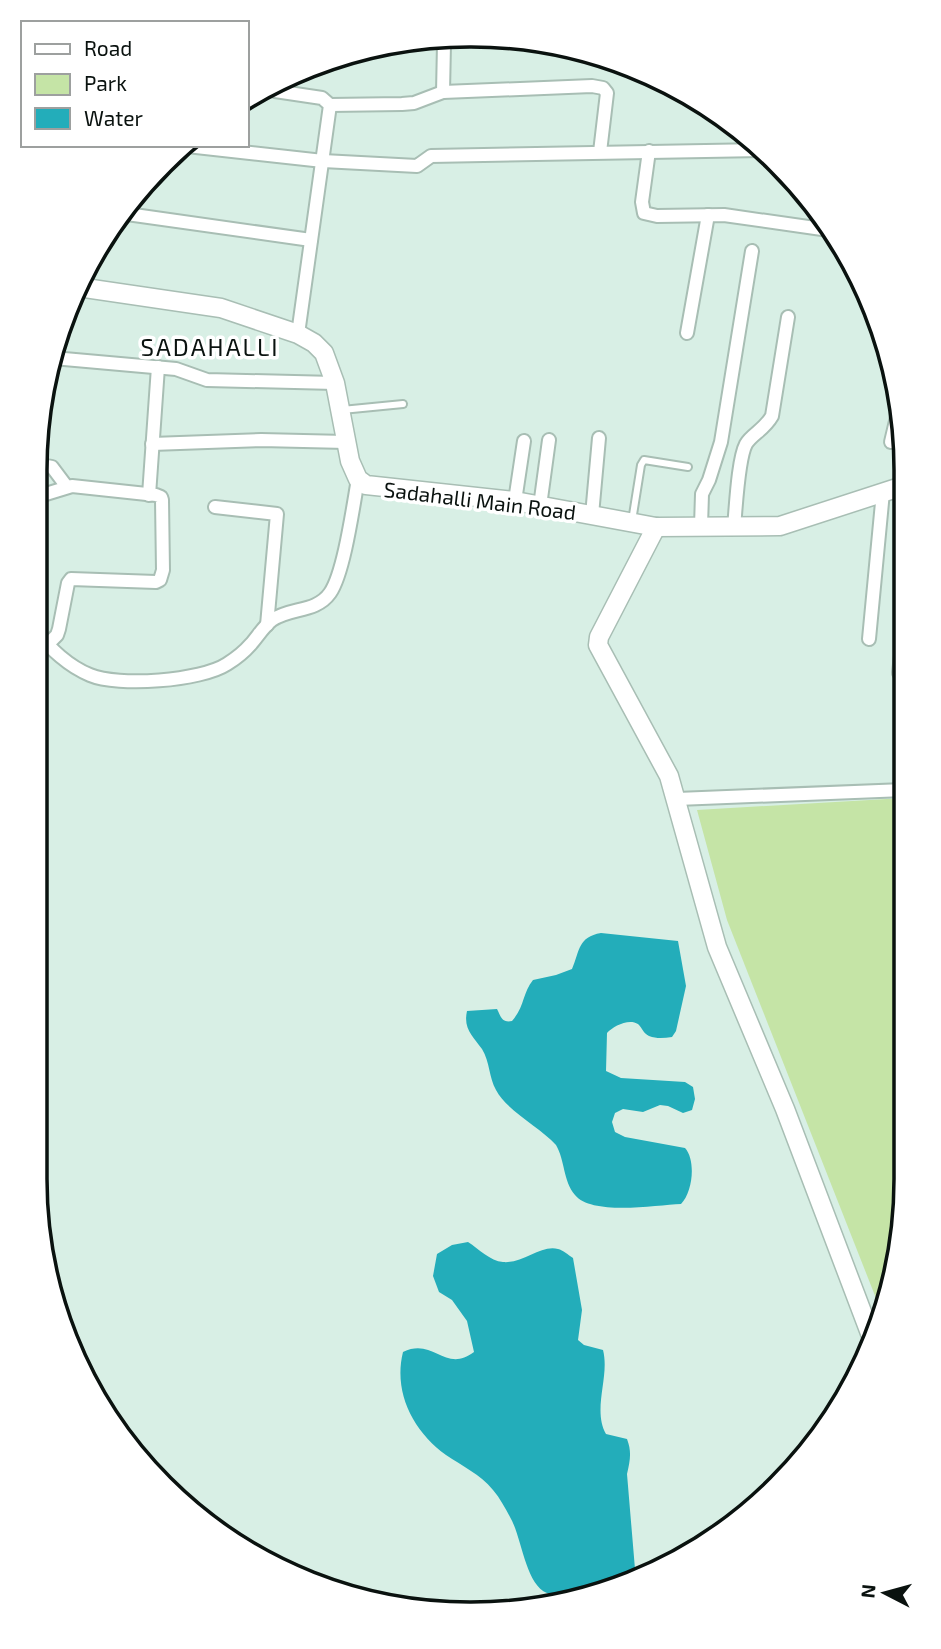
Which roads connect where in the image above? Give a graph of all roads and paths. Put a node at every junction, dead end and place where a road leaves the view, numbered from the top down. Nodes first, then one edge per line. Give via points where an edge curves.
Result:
1 (444, 48) edge
2 (281, 92) edge
3 (443, 92) junction
4 (330, 105) junction
5 (197, 147) edge
6 (748, 150) edge
7 (649, 151) junction
8 (600, 152) junction
9 (323, 161) junction
10 (134, 215) edge
11 (708, 215) junction
12 (817, 229) edge
13 (311, 240) junction
14 (752, 251) dead end
15 (88, 289) edge
16 (788, 317) dead end
17 (687, 332) dead end
18 (298, 334) junction
19 (63, 359) edge
20 (158, 367) junction
21 (335, 383) junction
22 (403, 404) dead end
23 (341, 410) junction
24 (892, 436) edge
25 (599, 438) dead end
26 (549, 440) dead end
27 (524, 441) dead end
28 (346, 442) junction
29 (891, 442) dead end
30 (152, 444) junction
31 (47, 467) edge
32 (688, 467) dead end
33 (358, 479) junction
34 (67, 487) junction
35 (894, 489) edge
36 (883, 492) junction
37 (47, 493) edge
38 (149, 495) junction
39 (515, 501) junction
40 (540, 506) junction
41 (215, 508) dead end
42 (592, 515) junction
43 (632, 523) junction
44 (701, 526) junction
45 (656, 527) junction
46 (734, 527) junction
47 (267, 625) junction
48 (869, 639) dead end
49 (47, 645) joint
50 (894, 790) edge
51 (677, 799) junction
52 (867, 1326) edge

1 - 3 street
2 - 4 street via 322,98
3 - 4 street via 414,103
3 - 8 street via 603,88 607,93
4 - 9 street
5 - 9 street
6 - 7 street
7 - 8 street
7 - 11 street via 644,213
8 - 9 street via 431,156 417,166
9 - 13 street
10 - 13 street
11 - 12 street
11 - 17 street
13 - 18 street
14 - 44 street via 722,442 702,494
15 - 18 street, Sadahalli Main Road via 221,308
16 - 46 street via 772,416 745,446 740,464
18 - 21 street, Sadahalli Main Road via 324,353
19 - 20 street
20 - 21 street via 207,380
20 - 30 street
21 - 23 street, Sadahalli Main Road
22 - 23 lane
23 - 28 street, Sadahalli Main Road
24 - 29 street
25 - 42 street
26 - 40 street
27 - 39 street
28 - 30 street
28 - 33 street, Sadahalli Main Road
30 - 38 street
31 - 34 street via 55,469
32 - 43 lane via 644,460
33 - 39 street, Sadahalli Main Road via 377,487
33 - 47 street via 337,580 328,597 312,607 278,616
34 - 37 street
34 - 38 street
35 - 36 street, Sadahalli Main Road
36 - 46 street, Sadahalli Main Road via 780,526
36 - 48 street
38 - 49 street via 162,500 160,580 71,579 57,635
39 - 40 street, Sadahalli Main Road
40 - 42 street, Sadahalli Main Road
41 - 47 street via 276,514
42 - 43 street, Sadahalli Main Road
43 - 45 street, Sadahalli Main Road
44 - 45 street, Sadahalli Main Road
44 - 46 street, Sadahalli Main Road
45 - 51 street via 597,645 669,776
47 - 49 street via 228,664 179,678 105,680 64,660
50 - 51 street
51 - 52 street via 718,947

